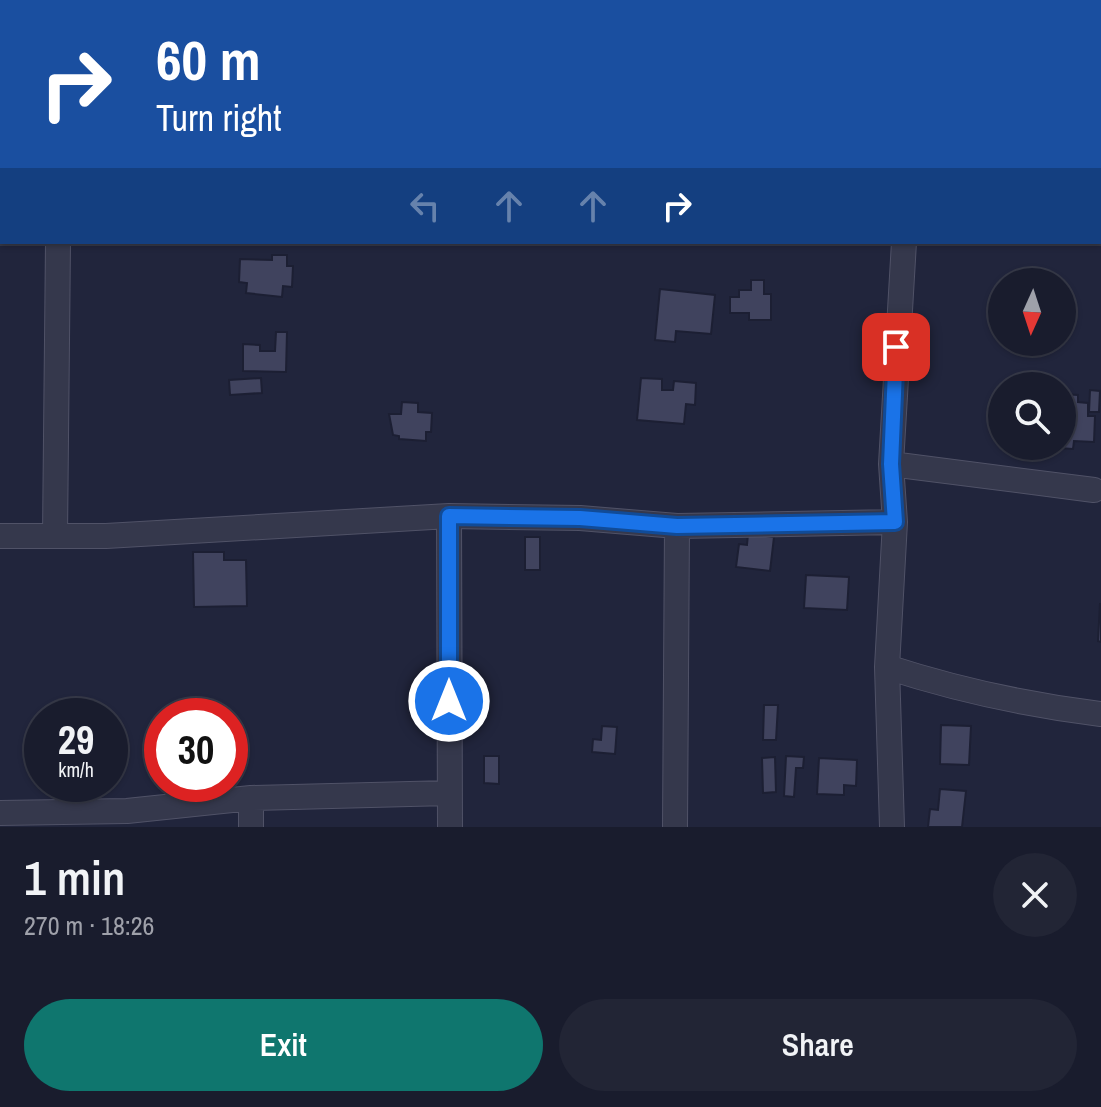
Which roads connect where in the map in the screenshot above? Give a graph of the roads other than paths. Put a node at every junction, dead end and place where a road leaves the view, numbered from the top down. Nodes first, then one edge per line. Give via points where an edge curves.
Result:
1 (58, 244) edge
2 (904, 244) edge
3 (891, 464) junction
4 (1094, 490) dead end
5 (449, 516) junction
6 (895, 522) junction
7 (677, 526) junction
8 (0, 536) edge
9 (55, 536) junction
10 (887, 667) junction
11 (1101, 714) edge
12 (449, 793) junction
13 (251, 798) junction
14 (0, 813) edge
15 (251, 827) edge
16 (450, 827) edge
17 (675, 827) edge
18 (892, 827) edge

1 - 9 street
2 - 3 street
3 - 4 street
3 - 6 street
5 - 7 street
5 - 9 street
5 - 12 street
6 - 7 street
6 - 10 street
7 - 17 street
8 - 9 street
10 - 11 street via 1032,706
10 - 18 street
12 - 13 street
12 - 16 street
13 - 14 street via 127,811
13 - 15 street

